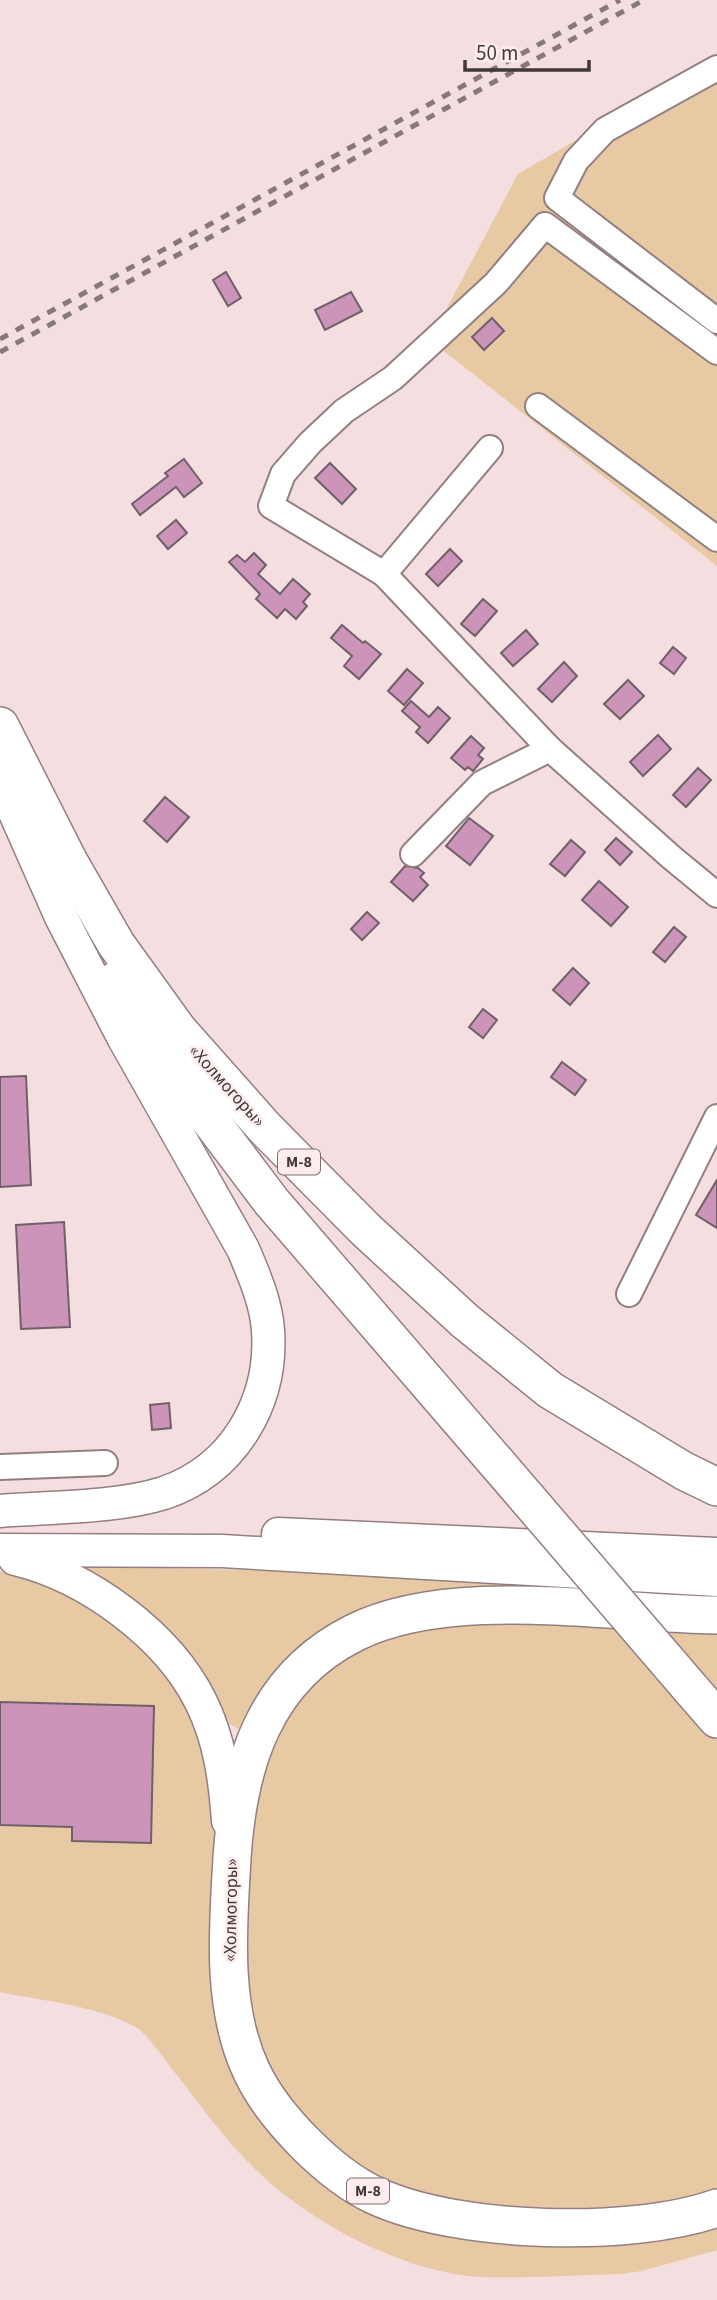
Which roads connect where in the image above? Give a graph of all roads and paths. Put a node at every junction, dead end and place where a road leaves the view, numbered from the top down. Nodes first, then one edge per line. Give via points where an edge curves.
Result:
1 (717, 68) edge
2 (717, 321) edge
3 (717, 352) edge
4 (538, 406) dead end
5 (490, 448) dead end
6 (717, 539) edge
7 (384, 574) junction
8 (0, 726) edge
9 (550, 749) junction
10 (0, 760) edge
11 (0, 779) edge
12 (413, 854) dead end
13 (717, 895) edge
14 (717, 1117) edge
15 (629, 1294) dead end
16 (105, 1463) dead end
17 (0, 1467) edge
18 (717, 1487) edge
19 (0, 1511) edge
20 (0, 1532) edge
21 (0, 1553) edge
22 (717, 1554) edge
23 (717, 1580) edge
24 (717, 1615) edge
25 (717, 1718) edge
26 (231, 1887) junction
27 (717, 2208) edge

1 - 2 street via 605,130 576,160 557,198
3 - 7 street via 545,225 496,284 393,378 344,411 283,474 271,506
4 - 6 street
5 - 7 street
7 - 9 street
8 - 18 highway, «Холмогоры» / М-8 via 116,944 178,1030 264,1127 366,1230 550,1390
9 - 12 street via 482,783
9 - 13 street
10 - 25 highway, «Холмогоры» / М-8, bridge via 98,952 173,1071 271,1201
11 - 19 main road via 67,929 243,1249 255,1276 268,1332 257,1407 241,1436 208,1469 166,1492 139,1499
14 - 15 street
16 - 17 street
20 - 22 main road via 259,1534
21 - 23 main road, М-8 via 222,1551
21 - 26 main road, М-8 via 94,1593 146,1632 176,1663 201,1701 218,1748 225,1777
24 - 26 highway, «Холмогоры» / М-8 via 508,1605 422,1611 355,1632 304,1667 262,1721 234,1825
26 - 27 highway, «Холмогоры» / М-8 via 230,1977 236,2023 251,2070 281,2118 344,2176 376,2196 474,2221 600,2228 662,2222

